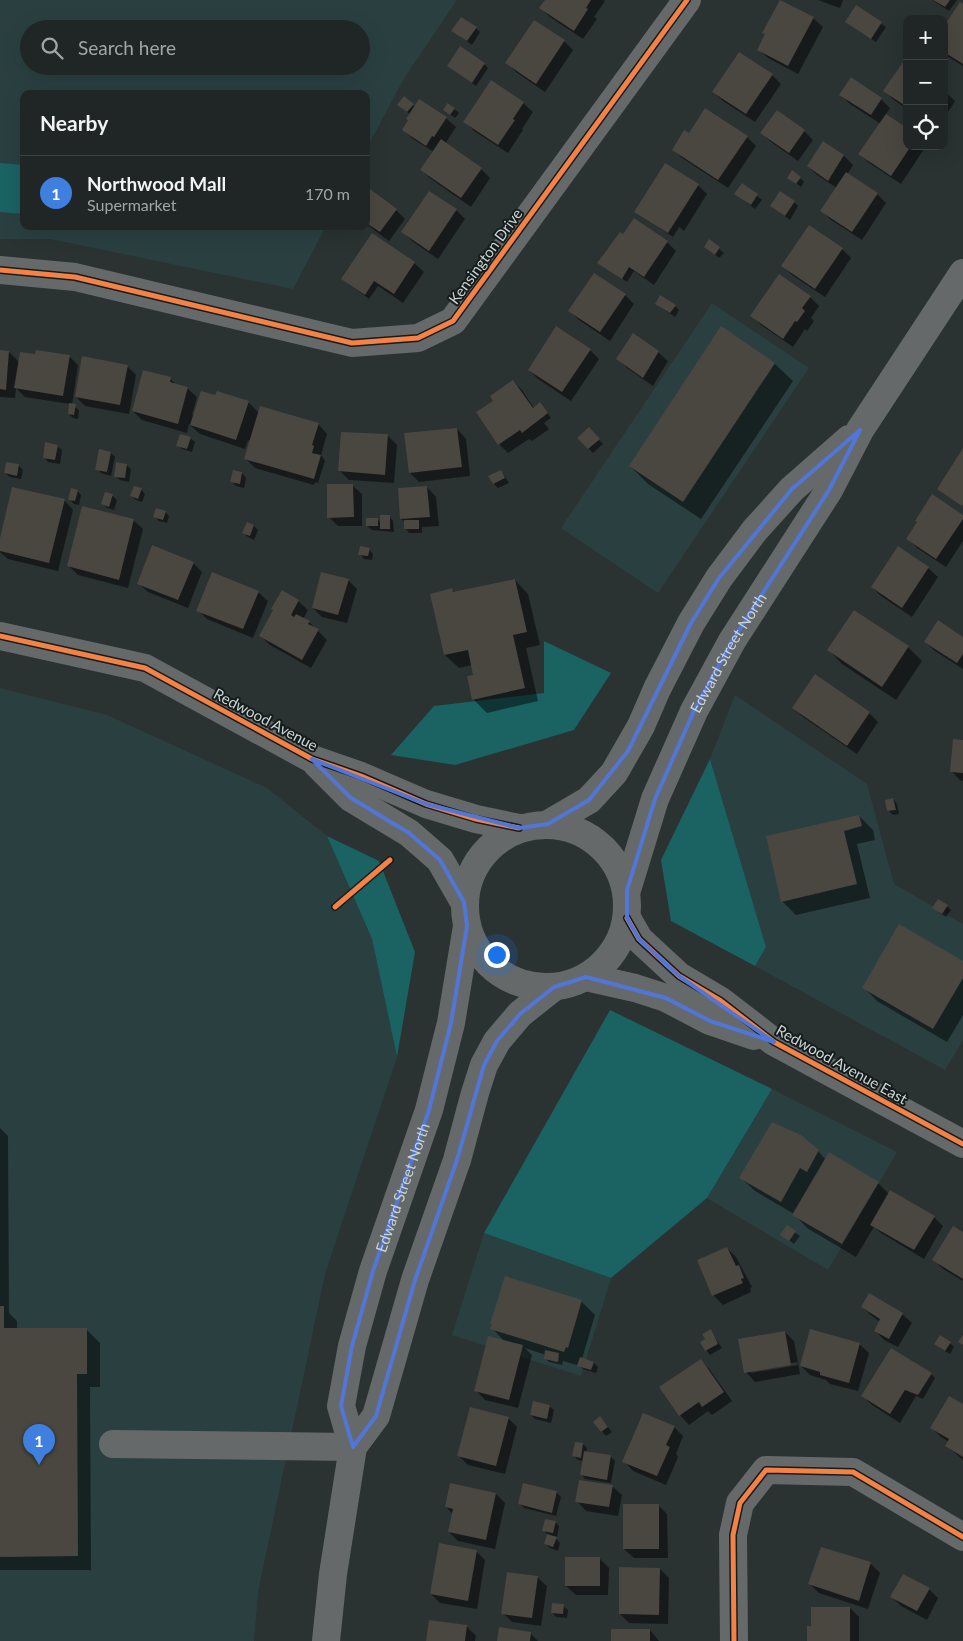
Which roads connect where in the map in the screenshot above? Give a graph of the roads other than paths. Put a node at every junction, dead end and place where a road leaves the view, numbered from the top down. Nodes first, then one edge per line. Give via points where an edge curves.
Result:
1 (687, 0) edge
2 (0, 270) edge
3 (963, 272) edge
4 (860, 430) junction
5 (0, 636) edge
6 (312, 760) junction
7 (548, 824) junction
8 (519, 828) junction
9 (627, 890) junction
10 (465, 914) junction
11 (628, 918) junction
12 (586, 977) junction
13 (554, 987) junction
14 (774, 1042) junction
15 (963, 1144) edge
16 (113, 1444) dead end
17 (353, 1447) junction
18 (963, 1537) edge
19 (326, 1641) edge
20 (734, 1641) edge

1 - 2 street, Kensington Drive via 453,321 418,338 352,343 75,277
3 - 4 main road, Edward Street North
4 - 7 main road, Edward Street North via 792,489 755,530 691,623 641,726 614,773 589,800
4 - 9 main road, Edward Street North via 829,490 732,641 694,711 655,799
5 - 6 street, Redwood Avenue via 145,668
6 - 8 street, Redwood Avenue via 361,776 426,804
6 - 10 street, Redwood Avenue via 351,798 409,833 440,860
7 - 8 main road
7 - 9 main road via 575,829 599,843 617,864
8 - 10 main road via 498,840 480,857 469,878
9 - 11 main road
10 - 13 main road via 476,947 490,966 509,979 531,986
10 - 17 main road, Edward Street North via 451,1023 429,1110 373,1271 352,1346 341,1406
11 - 12 main road via 620,942 606,962
11 - 14 street, Redwood Avenue East via 639,939 680,976 721,1001
12 - 13 main road
12 - 14 street, Redwood Avenue East via 666,998 710,1021
13 - 17 main road, Edward Street North via 520,1014 502,1034 484,1065 457,1160 415,1280 376,1416
14 - 15 street, Redwood Avenue East
16 - 17 street
17 - 19 main road, Edward Street North
18 - 20 street via 853,1472 766,1470 740,1503 733,1534

